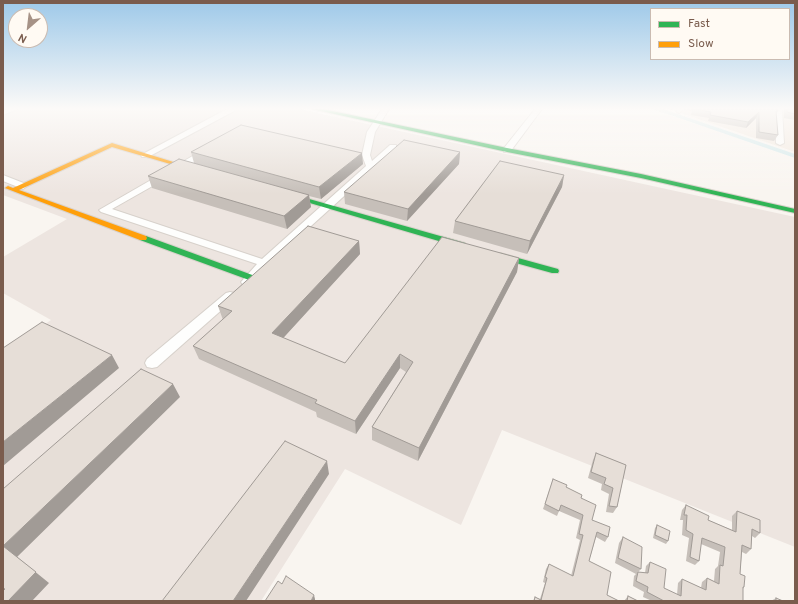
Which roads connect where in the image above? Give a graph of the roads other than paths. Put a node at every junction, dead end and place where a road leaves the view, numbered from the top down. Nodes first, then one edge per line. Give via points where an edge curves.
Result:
1 (180, 137) edge
2 (369, 137) edge
3 (445, 137) edge
4 (517, 137) edge
5 (780, 137) edge
6 (780, 143) dead end
7 (214, 147) edge
8 (394, 147) edge
9 (507, 150) junction
10 (145, 155) junction
11 (182, 166) junction
12 (371, 167) junction
13 (205, 172) edge
14 (3, 178) edge
15 (23, 186) junction
16 (3, 187) edge
17 (13, 190) junction
18 (281, 193) edge
19 (326, 206) junction
20 (795, 211) edge
21 (471, 247) edge
22 (486, 252) edge
23 (264, 264) junction
24 (555, 271) dead end
25 (252, 278) junction
26 (152, 363) dead end

1 - 10 street
2 - 12 street via 366,155
3 - 9 street
4 - 9 street
5 - 6 street
7 - 11 street
8 - 12 street
9 - 20 street via 640,176
10 - 11 street
10 - 15 street via 112,145
11 - 13 street
11 - 23 street via 104,210
12 - 19 street
14 - 15 street
15 - 17 street
16 - 17 street
17 - 25 street
18 - 19 street
19 - 21 street
19 - 23 street
22 - 24 street
23 - 25 street
25 - 26 street

